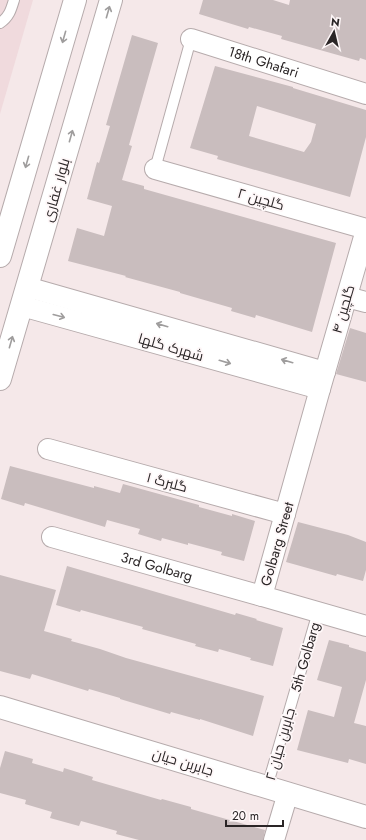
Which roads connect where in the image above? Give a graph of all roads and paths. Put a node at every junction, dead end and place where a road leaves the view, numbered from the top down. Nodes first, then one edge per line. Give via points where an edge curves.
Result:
1 (14, 0) edge
2 (74, 0) edge
3 (111, 0) edge
4 (0, 23) edge
5 (192, 40) joint
6 (366, 94) edge
7 (155, 169) joint
8 (366, 230) edge
9 (0, 256) edge
10 (24, 296) junction
11 (346, 297) junction
12 (366, 302) edge
13 (0, 379) edge
14 (322, 380) junction
15 (48, 449) dead end
16 (285, 514) junction
17 (52, 537) dead end
18 (262, 596) junction
19 (318, 612) junction
20 (366, 624) edge
21 (292, 702) joint
22 (0, 707) edge
23 (267, 787) junction
24 (288, 793) junction
25 (366, 817) edge
26 (274, 840) edge

1 - 4 lane via 11,12
2 -> 9 main road
10 -> 3 main road, بلوار غفاری
5 - 6 street, 18th Ghafari
5 - 7 lane
7 - 8 street, گلچین ۲
8 - 11 street, گلچین ۴
13 -> 10 main road, بلوار غفاری
10 - 14 street, شهرک گلها
11 - 12 street
11 - 14 street, گلچین ۴
14 - 16 street, Golbarg Street
15 - 16 street, گلبرگ ۱
16 - 18 street, Golbarg Street
17 - 18 street, 3rd Golbarg
18 - 19 street, Golbarg Street
19 - 20 street, Golbarg Street
19 - 21 lane, 5th Golbarg
21 - 23 lane, جابربن حیان ۲
22 - 23 main road, جابربن حیان
23 - 24 main road, جابربن حیان
24 - 25 main road, جابربن حیان
24 - 26 street

